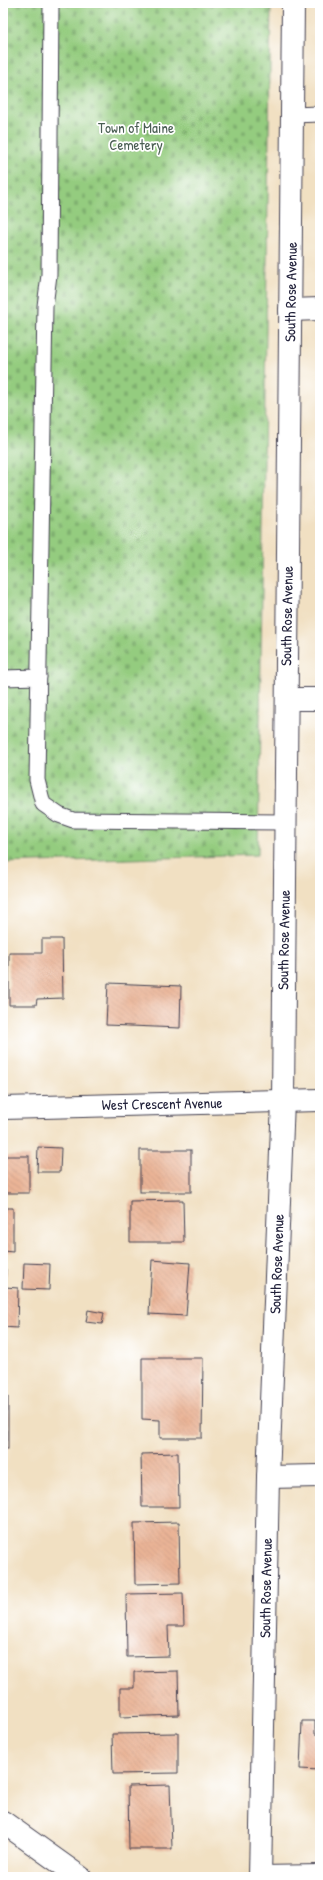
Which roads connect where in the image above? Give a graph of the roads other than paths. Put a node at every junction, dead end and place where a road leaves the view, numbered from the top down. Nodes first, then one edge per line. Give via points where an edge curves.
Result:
1 (51, 3) edge
2 (293, 3) edge
3 (320, 114) edge
4 (292, 115) junction
5 (320, 309) edge
6 (290, 310) junction
7 (39, 677) junction
8 (3, 678) edge
9 (286, 699) junction
10 (320, 699) edge
11 (285, 822) junction
12 (320, 1100) edge
13 (283, 1101) junction
14 (3, 1108) edge
15 (268, 1476) junction
16 (320, 1476) edge
17 (3, 1822) edge
18 (320, 1876) edge
19 (80, 1877) edge
20 (260, 1877) edge

1 - 7 lane via 49,267 45,306
2 - 4 street, South Rose Avenue
3 - 4 lane
4 - 6 street, South Rose Avenue
5 - 6 street
6 - 9 street, South Rose Avenue
7 - 8 lane
7 - 11 lane via 37,780 43,804 59,815 72,820 97,821
9 - 10 street
9 - 11 street, South Rose Avenue
11 - 13 street, South Rose Avenue
12 - 13 street, West Crescent Avenue
13 - 14 street, West Crescent Avenue
13 - 15 street, South Rose Avenue
15 - 16 street
15 - 20 street, South Rose Avenue
17 - 19 street
18 - 20 street

